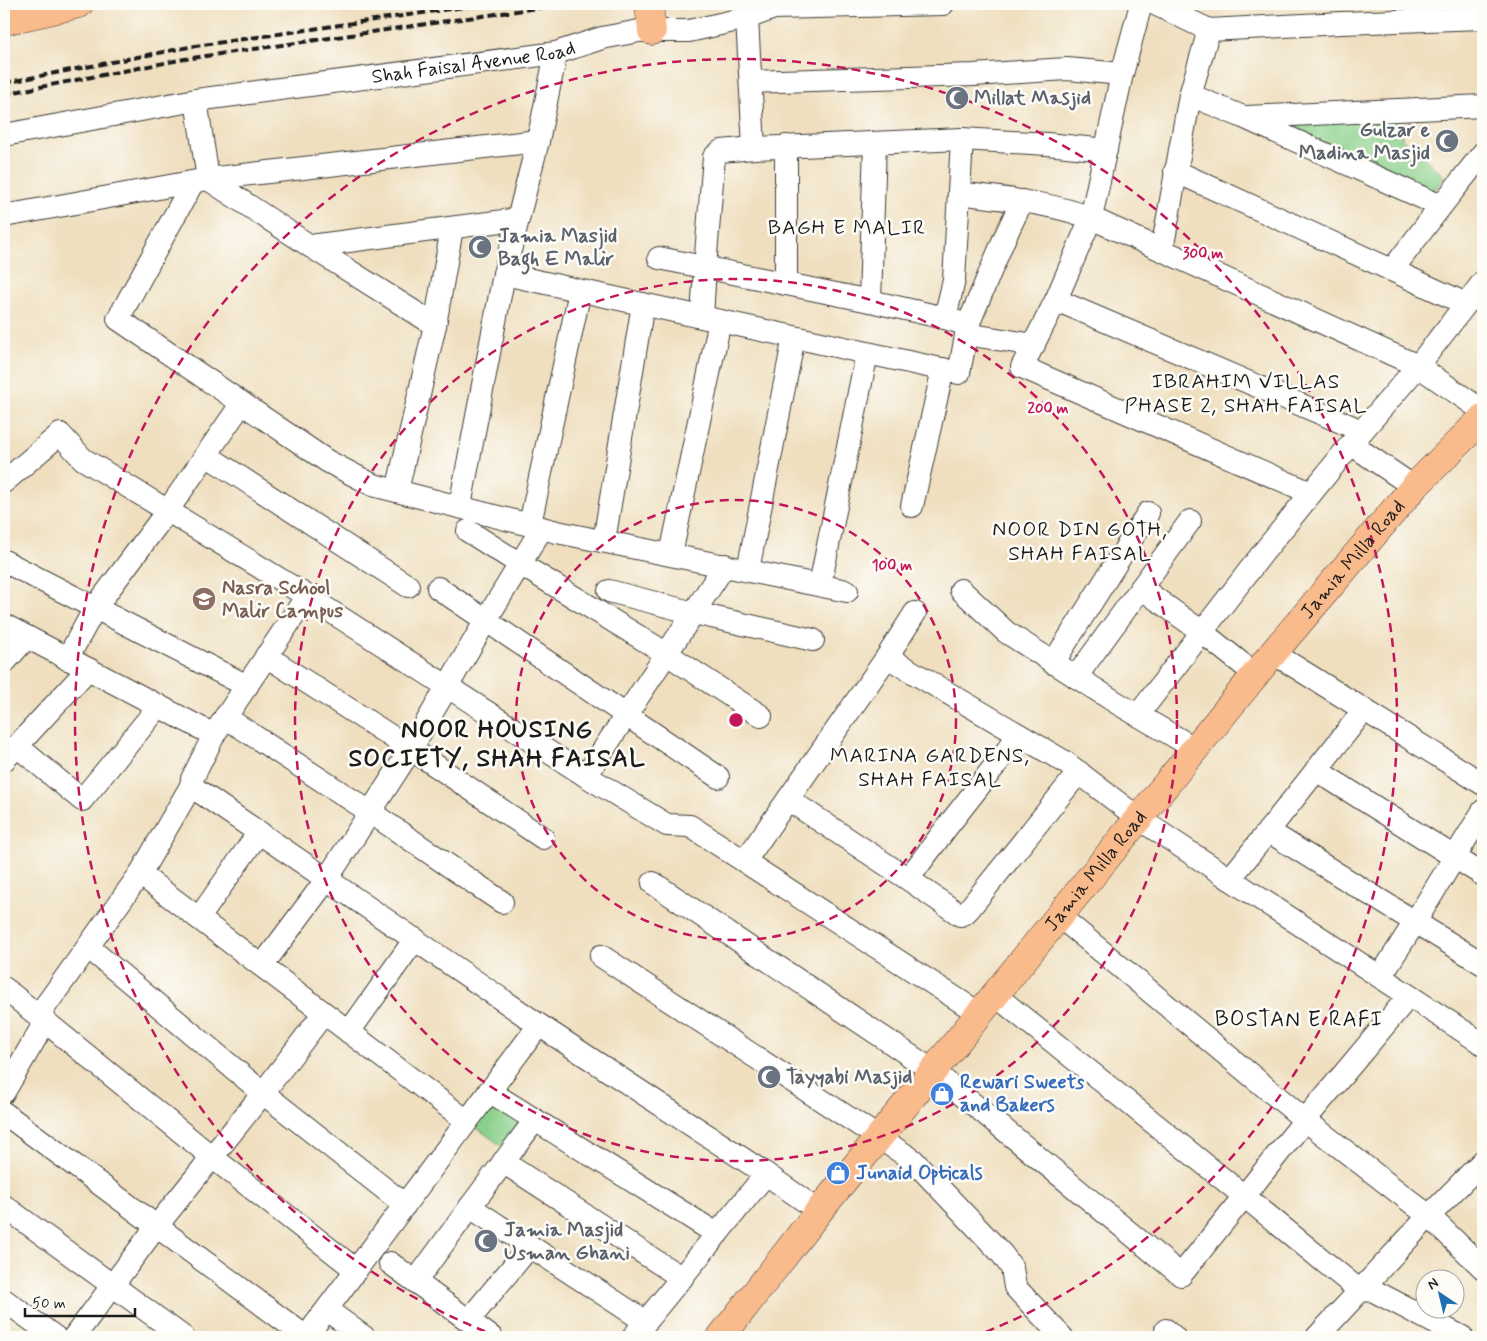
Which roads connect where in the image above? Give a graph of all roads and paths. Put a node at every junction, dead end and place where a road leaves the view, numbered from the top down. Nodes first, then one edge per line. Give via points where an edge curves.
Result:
1 (79, 4) edge
2 (637, 4) edge
3 (649, 4) edge
4 (942, 4) edge
5 (1141, 4) edge
6 (1155, 4) edge
7 (747, 18) junction
8 (1483, 18) edge
9 (4, 21) edge
10 (1209, 30) junction
11 (646, 31) junction
12 (556, 53) junction
13 (1122, 74) junction
14 (751, 82) junction
15 (1190, 95) junction
16 (196, 100) junction
17 (1483, 106) edge
18 (1243, 117) junction
19 (4, 134) edge
20 (962, 139) junction
21 (538, 141) junction
22 (875, 143) junction
23 (786, 146) junction
24 (754, 148) junction
25 (1106, 150) junction
26 (1483, 153) edge
27 (1175, 171) junction
28 (200, 180) junction
29 (959, 194) junction
30 (1022, 201) junction
31 (1441, 206) junction
32 (4, 216) edge
33 (1091, 218) junction
34 (518, 220) junction
35 (452, 228) junction
36 (310, 246) junction
37 (1162, 250) junction
38 (659, 258) dead end
39 (704, 267) junction
40 (1392, 270) junction
41 (504, 274) junction
42 (1483, 282) edge
43 (786, 284) junction
44 (580, 291) junction
45 (1056, 300) junction
46 (870, 302) junction
47 (643, 304) junction
48 (1466, 304) junction
49 (946, 318) junction
50 (711, 319) junction
51 (435, 325) junction
52 (968, 330) junction
53 (794, 337) junction
54 (1034, 344) junction
55 (868, 353) junction
56 (1418, 366) junction
57 (942, 369) junction
58 (242, 403) junction
59 (1480, 405) edge
60 (1356, 437) junction
61 (206, 455) junction
62 (4, 482) edge
63 (1414, 487) junction
64 (397, 491) junction
65 (1311, 494) junction
66 (460, 506) junction
67 (912, 506) dead end
68 (168, 510) junction
69 (1148, 513) dead end
70 (1190, 520) dead end
71 (536, 526) junction
72 (468, 531) dead end
73 (604, 541) junction
74 (672, 554) junction
75 (4, 562) edge
76 (520, 564) junction
77 (725, 565) junction
78 (748, 570) junction
79 (820, 585) junction
80 (408, 586) dead end
81 (438, 588) dead end
82 (1141, 588) junction
83 (961, 590) dead end
84 (609, 591) dead end
85 (847, 591) dead end
86 (307, 596) junction
87 (95, 608) junction
88 (694, 613) junction
89 (915, 613) dead end
90 (486, 620) junction
91 (4, 625) edge
92 (1202, 632) junction
93 (27, 637) junction
94 (813, 640) dead end
95 (1274, 653) junction
96 (666, 654) junction
97 (266, 656) junction
98 (887, 657) junction
99 (67, 659) junction
100 (4, 663) edge
101 (1053, 663) junction
102 (88, 669) junction
103 (1256, 675) junction
104 (1076, 677) junction
105 (247, 686) junction
106 (447, 687) junction
107 (159, 706) junction
108 (1364, 710) junction
109 (627, 714) junction
110 (1138, 715) junction
111 (761, 716) dead end
112 (219, 726) junction
113 (1018, 735) junction
114 (411, 749) junction
115 (1196, 749) junction
116 (10, 753) edge
117 (1316, 770) junction
118 (1079, 772) junction
119 (586, 776) junction
120 (718, 777) dead end
121 (1483, 784) edge
122 (191, 786) junction
123 (788, 800) junction
124 (1483, 811) edge
125 (370, 812) junction
126 (1138, 818) junction
127 (1268, 831) junction
128 (259, 832) junction
129 (543, 838) dead end
130 (1454, 858) junction
131 (745, 861) junction
132 (140, 874) junction
133 (1483, 875) edge
134 (327, 879) junction
135 (908, 879) junction
136 (1230, 879) junction
137 (653, 884) dead end
138 (502, 902) dead end
139 (1059, 916) junction
140 (199, 918) junction
141 (1415, 922) junction
142 (415, 939) junction
143 (88, 947) junction
144 (601, 956) dead end
145 (1483, 964) edge
146 (262, 966) junction
147 (1380, 977) junction
148 (4, 988) edge
149 (1409, 996) junction
150 (987, 1004) junction
151 (324, 1013) junction
152 (41, 1019) junction
153 (539, 1024) junction
154 (349, 1032) junction
155 (1483, 1044) edge
156 (933, 1071) junction
157 (489, 1091) junction
158 (4, 1092) edge
159 (263, 1093) junction
160 (4, 1113) edge
161 (535, 1120) junction
162 (1305, 1120) junction
163 (467, 1121) junction
164 (879, 1137) junction
165 (212, 1157) junction
166 (1483, 1161) edge
167 (503, 1162) junction
168 (766, 1174) junction
169 (1244, 1196) junction
170 (405, 1205) junction
171 (4, 1206) edge
172 (470, 1207) junction
173 (819, 1212) junction
174 (1429, 1216) junction
175 (156, 1227) junction
176 (717, 1234) junction
177 (530, 1246) junction
178 (390, 1263) dead end
179 (1483, 1268) edge
180 (356, 1270) junction
181 (682, 1278) junction
182 (416, 1281) junction
183 (112, 1286) junction
184 (1360, 1291) junction
185 (4, 1300) edge
186 (325, 1312) junction
187 (469, 1320) junction
188 (640, 1330) edge
189 (55, 1337) edge
190 (74, 1337) edge
191 (183, 1337) edge
192 (354, 1337) edge
193 (364, 1337) edge
194 (491, 1337) edge
195 (721, 1337) edge
196 (1062, 1337) edge
197 (1316, 1337) edge
198 (1462, 1337) edge

1 - 9 main road
2 - 11 main road
3 - 11 main road
4 - 7 street, Shah Faisal Avenue Road via 774,8
5 - 13 street
6 - 10 street
7 - 11 street, Shah Faisal Avenue Road via 689,31
7 - 14 street
8 - 10 street
10 - 15 street
11 - 12 street, Shah Faisal Avenue Road via 602,38
12 - 16 street, Shah Faisal Avenue Road
12 - 21 street
13 - 14 street via 1067,69
13 - 25 street
14 - 24 street
15 - 18 street
15 - 27 street
16 - 19 street, Shah Faisal Avenue Road
16 - 28 street
17 - 18 street
18 - 31 street
20 - 22 street
20 - 25 street
20 - 29 street
21 - 28 street
21 - 34 street
22 - 23 street
22 - 46 street
23 - 24 street
23 - 43 street
24 - 39 street via 721,151 714,157
25 - 33 street
26 - 31 street
27 - 37 street
27 - 40 street
28 - 32 street
28 - 36 street
28 - 58 street via 118,319
29 - 30 street
29 - 49 street via 954,280
30 - 33 street
30 - 52 street
31 - 40 street
33 - 37 street
33 - 45 street
34 - 35 street
34 - 41 street
35 - 36 street
35 - 51 street
36 - 51 street
37 - 56 street
38 - 39 street
39 - 43 street
39 - 50 street
40 - 48 street
41 - 44 street
41 - 66 street
42 - 48 street
43 - 46 street
44 - 47 street
44 - 71 street
45 - 54 street
45 - 60 street
46 - 49 street
47 - 50 street
47 - 73 street
48 - 56 street
49 - 52 street
50 - 53 street
50 - 74 street
51 - 64 street
52 - 54 street
52 - 57 street via 959,373
53 - 55 street
53 - 78 street
54 - 65 street via 1022,367
55 - 57 street
55 - 79 street
56 - 59 street
56 - 60 street
57 - 67 street
58 - 61 street
58 - 64 street via 327,461 373,485
59 - 63 main road, Jamia Milla Road
60 - 63 street
60 - 65 street
61 - 68 street
61 - 80 street
62 - 68 street via 60,434 83,459
63 - 95 main road, Jamia Milla Road
64 - 66 street
65 - 92 street
66 - 71 street
68 - 86 street
68 - 87 street
69 - 101 street
70 - 82 street
71 - 73 street
71 - 76 street
72 - 76 street
73 - 74 street
74 - 77 street
75 - 87 street
76 - 90 street
76 - 96 street
77 - 78 street
77 - 88 street
78 - 79 street
79 - 85 street
81 - 90 street
82 - 92 street
82 - 104 street
83 - 101 street via 1006,632
84 - 88 street
86 - 97 street
86 - 106 street
87 - 99 street
87 - 105 street
88 - 94 street
88 - 96 street
89 - 98 street
90 - 106 street
90 - 109 street
91 - 93 street
92 - 103 street
92 - 110 street
93 - 99 street
93 - 100 street
95 - 103 main road, Jamia Milla Road
95 - 108 street
96 - 109 street
96 - 111 street
97 - 105 street
97 - 114 street
98 - 113 street
98 - 123 street
99 - 102 street
101 - 104 street
102 - 107 street
102 - 116 street
103 - 115 main road, Jamia Milla Road
104 - 110 street
105 - 112 street
106 - 114 street
106 - 119 street
107 - 112 street
107 - 116 street via 82,800
108 - 117 street
108 - 121 street
109 - 119 street
109 - 120 street
110 - 115 street
112 - 122 street
112 - 125 street
113 - 118 street
113 - 135 street
114 - 125 street
114 - 129 street
115 - 126 main road, Jamia Milla Road
117 - 127 street
117 - 130 street
118 - 126 street
118 - 135 street via 965,913 960,915
119 - 131 street via 667,825 690,826
122 - 128 street
122 - 132 street
123 - 131 street
123 - 135 street
124 - 130 street
125 - 134 street
125 - 138 street
126 - 136 street
126 - 139 main road, Jamia Milla Road
127 - 136 street
127 - 141 street
128 - 134 street
128 - 140 street
130 - 133 street
130 - 141 street
131 - 150 street
132 - 140 street
132 - 143 street
134 - 142 street
134 - 146 street
136 - 147 street
137 - 156 street
139 - 150 main road, Jamia Milla Road
139 - 162 street
140 - 146 street
141 - 145 street
141 - 147 street
142 - 153 street
142 - 154 street
143 - 152 street
143 - 159 street
144 - 164 street
146 - 151 street
147 - 149 street
148 - 152 street
149 - 155 street
149 - 162 street
150 - 156 main road, Jamia Milla Road
150 - 169 street
151 - 154 street
151 - 159 street
152 - 158 street
152 - 165 street
153 - 157 street
153 - 168 street
154 - 163 street
156 - 164 main road, Jamia Milla Road
156 - 169 street via 1181,1275
157 - 161 street
157 - 163 street
157 - 176 street
159 - 165 street
159 - 170 street
160 - 175 street
161 - 167 street
161 - 176 street
162 - 169 street
162 - 174 street
163 - 170 street
164 - 173 main road, Jamia Milla Road
164 - 196 street via 913,1160 1002,1254 1012,1268 1015,1286
165 - 175 street
165 - 180 street
166 - 174 street
167 - 172 street
167 - 181 street
168 - 173 street
168 - 176 street
169 - 184 street
170 - 180 street
171 - 183 street
172 - 177 street
172 - 182 street
173 - 195 main road, Jamia Milla Road
174 - 179 street
174 - 184 street
175 - 183 street
175 - 186 street via 306,1337
176 - 181 street
177 - 187 street
177 - 188 street
178 - 182 street
180 - 186 street
181 - 188 street
182 - 187 street
183 - 190 street
183 - 191 street
184 - 197 street
184 - 198 street via 1372,1290
185 - 189 street
186 - 192 street
186 - 193 street
187 - 194 street

